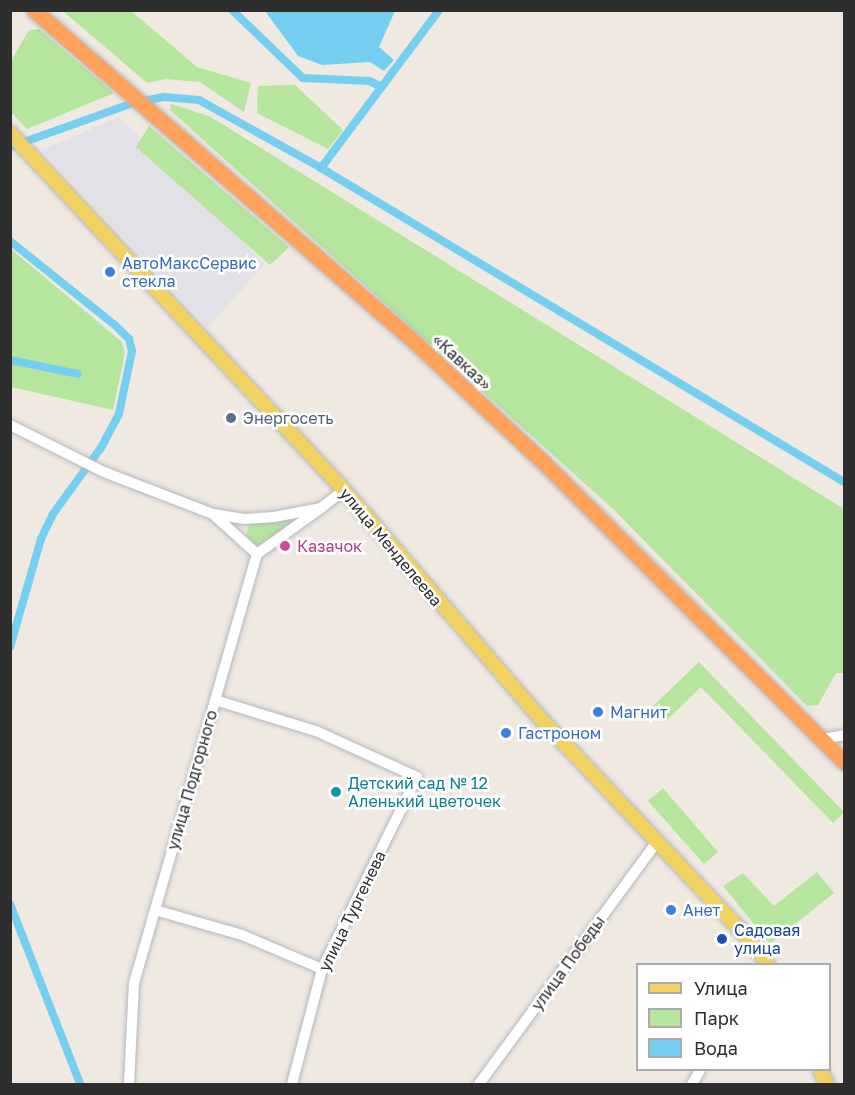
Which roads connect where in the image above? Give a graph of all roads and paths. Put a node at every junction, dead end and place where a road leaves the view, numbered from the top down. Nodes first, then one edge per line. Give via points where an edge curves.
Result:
1 (34, 10) edge
2 (10, 133) edge
3 (10, 426) edge
4 (344, 490) junction
5 (321, 508) junction
6 (213, 514) junction
7 (257, 554) junction
8 (215, 700) junction
9 (844, 735) edge
10 (822, 739) junction
11 (844, 762) edge
12 (657, 842) junction
13 (156, 910) junction
14 (762, 962) edge
15 (322, 969) junction
16 (129, 1084) edge
17 (292, 1084) edge
18 (479, 1084) edge

1 - 10 highway, «Кавказ» via 408,336 541,460
2 - 4 main road, улица Менделеева
3 - 6 street via 104,472
4 - 5 street
4 - 12 main road, улица Менделеева via 538,716
5 - 6 street via 245,519
5 - 7 street
6 - 7 street
7 - 8 street, улица Подгорного
8 - 13 street, улица Подгорного
8 - 15 street, улица Тургенева via 316,731 417,777
9 - 10 street
10 - 11 highway, «Кавказ»
12 - 14 main road, улица Менделеева
12 - 18 street, улица Победы
13 - 15 street via 242,935
13 - 16 street, улица Подгорного via 134,983 129,1018
15 - 17 street, улица Тургенева

